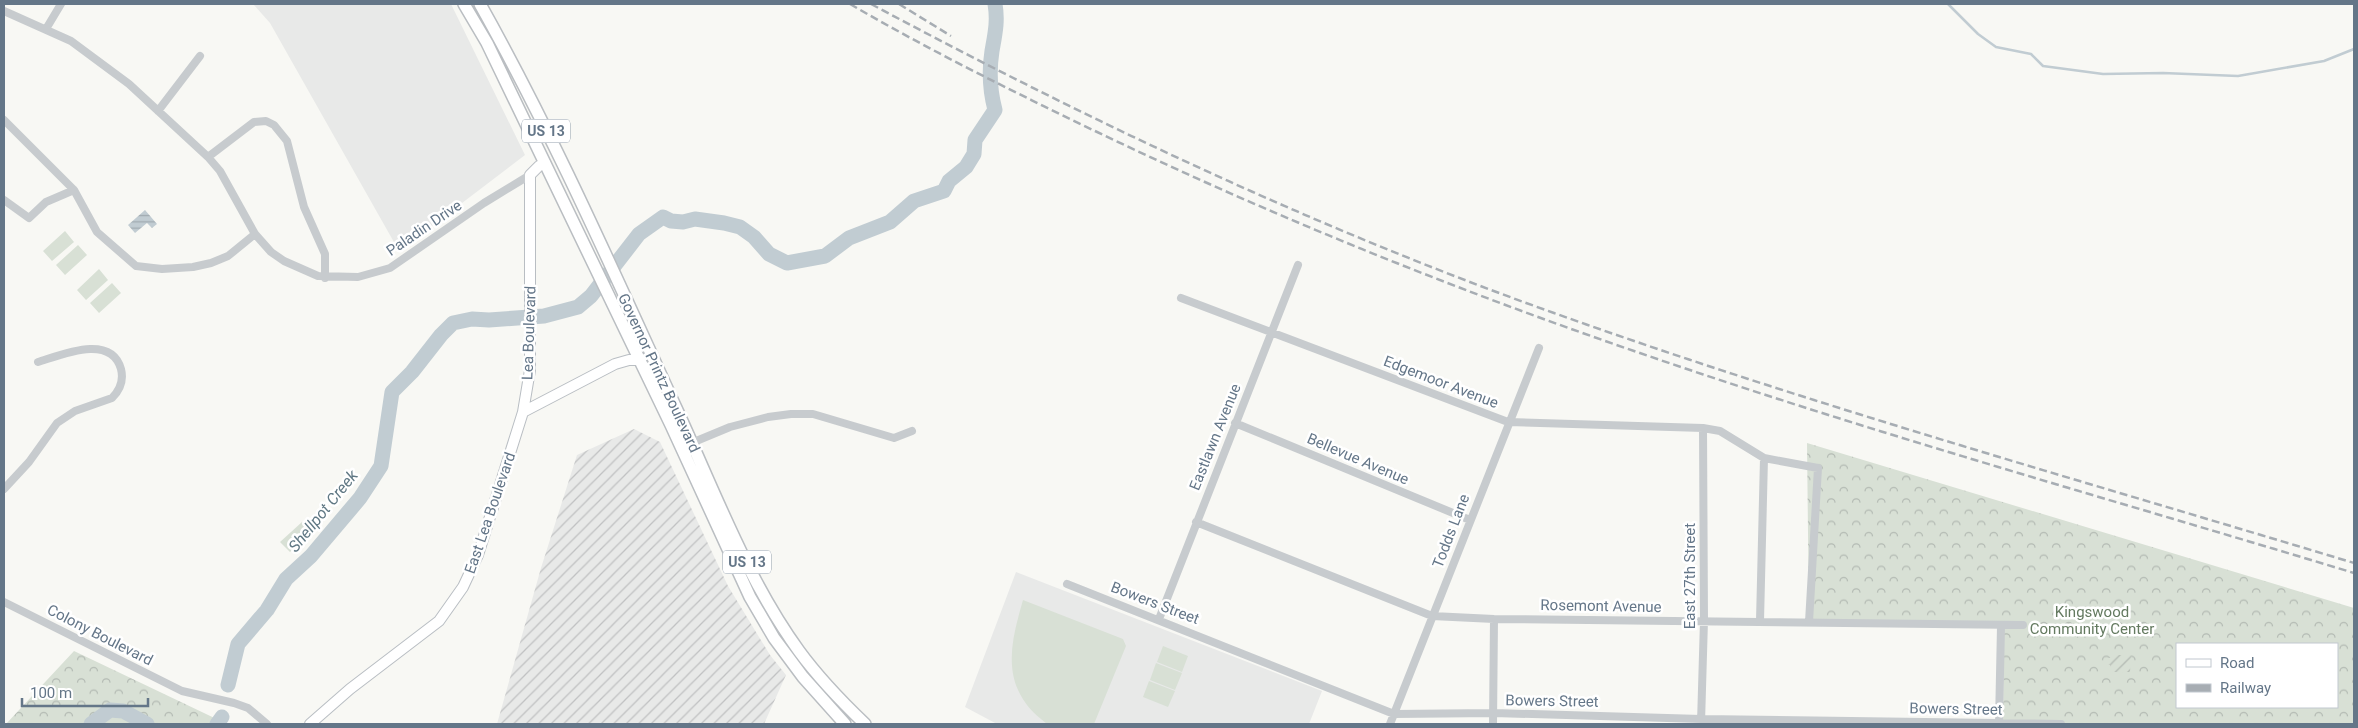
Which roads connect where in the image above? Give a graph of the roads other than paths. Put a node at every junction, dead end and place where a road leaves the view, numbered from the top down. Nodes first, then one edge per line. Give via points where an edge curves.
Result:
1 (61, 4) edge
2 (464, 4) edge
3 (472, 4) edge
4 (480, 4) edge
5 (4, 11) edge
6 (46, 29) junction
7 (507, 55) junction
8 (200, 56) dead end
9 (158, 111) junction
10 (4, 120) edge
11 (208, 157) junction
12 (545, 163) junction
13 (530, 174) junction
14 (74, 190) junction
15 (4, 200) edge
16 (255, 234) junction
17 (1298, 265) dead end
18 (325, 278) junction
19 (1181, 298) dead end
20 (1271, 331) junction
21 (1539, 348) dead end
22 (640, 360) junction
23 (38, 362) dead end
24 (663, 379) junction
25 (523, 412) junction
26 (1508, 422) junction
27 (1235, 423) junction
28 (1703, 428) junction
29 (912, 431) dead end
30 (687, 445) junction
31 (1764, 458) junction
32 (4, 489) edge
33 (1470, 520) junction
34 (1196, 522) junction
35 (1067, 584) dead end
36 (4, 602) edge
37 (1432, 616) junction
38 (1494, 618) junction
39 (1159, 619) junction
40 (1704, 620) junction
41 (1760, 621) junction
42 (1809, 622) junction
43 (2023, 625) dead end
44 (2001, 626) junction
45 (1494, 713) junction
46 (1394, 714) junction
47 (1595, 715) junction
48 (1701, 722) edge
49 (1999, 723) junction
50 (267, 724) edge
51 (310, 724) edge
52 (845, 724) edge
53 (865, 724) edge
54 (1390, 724) edge
55 (1493, 724) edge
56 (1595, 724) edge
57 (2026, 724) edge
58 (2061, 724) edge

1 - 6 street
2 - 12 main road, Governor Printz Boulevard / US 13 via 487,43
3 - 7 main road via 499,52
4 - 7 main road, Governor Printz Boulevard / US 13
5 - 6 street, Paladin Drive
6 - 9 street, Paladin Drive via 78,46 129,84
7 - 24 main road, Governor Printz Boulevard / US 13
8 - 9 street
9 - 11 street, Paladin Drive
10 - 14 street
11 - 16 street, Paladin Drive
11 - 18 street via 254,122 266,121 274,125 287,141 304,208 325,254
12 - 13 street
12 - 22 main road, Governor Printz Boulevard / US 13
13 - 18 street, Paladin Drive via 390,268 358,277
13 - 25 street, Lea Boulevard via 530,370
14 - 15 street via 46,202 29,218
14 - 16 street via 97,232 142,268 193,267 216,261 228,256
16 - 18 street, Paladin Drive via 284,261
17 - 20 street, Eastlawn Avenue
19 - 20 street, Edgemoor Avenue
20 - 26 street, Edgemoor Avenue
20 - 27 street, Eastlawn Avenue
21 - 26 street, Todds Lane
22 - 24 main road
22 - 25 street, Lea Boulevard via 615,364
22 - 30 main road, Governor Printz Boulevard / US 13 via 671,425
23 - 32 street via 74,351 104,351 117,360 122,381 112,398 75,411 57,423 29,462
24 - 30 main road, Governor Printz Boulevard / US 13
25 - 51 street, East Lea Boulevard via 478,555 463,587 439,621
26 - 28 street, Edgemoor Avenue
26 - 33 street, Todds Lane
27 - 33 street, Bellevue Avenue
27 - 34 street, Eastlawn Avenue
28 - 31 street, Edgemoor Avenue via 1720,431
28 - 40 street, East 27th Street
29 - 30 street via 894,438 814,414 791,414 730,427
30 - 52 main road, US 13 via 750,597 774,638 803,677
30 - 53 main road, Governor Printz Boulevard / US 13 via 754,577 785,629 824,681
31 - 41 street
31 - 42 street via 1818,468
33 - 37 street, Todds Lane
34 - 37 street, Rosemont Avenue
34 - 39 street, Eastlawn Avenue
35 - 39 street, Bowers Street
36 - 50 street, Colony Boulevard via 182,691 248,708
37 - 38 street, Rosemont Avenue
37 - 46 street, Todds Lane
38 - 40 street, Rosemont Avenue
38 - 45 street
39 - 46 street, Bowers Street
40 - 41 street, Rosemont Avenue
40 - 48 street, East 27th Street
41 - 42 street, Rosemont Avenue
42 - 44 street, Rosemont Avenue
43 - 44 street, Rosemont Avenue
44 - 49 street
45 - 46 street, Bowers Street
45 - 47 street, Bowers Street
45 - 55 street
46 - 54 street, Todds Lane
47 - 48 street, Bowers Street
47 - 56 street
48 - 49 street, Bowers Street
49 - 57 street, Bowers Street
57 - 58 street, Bowers Street

